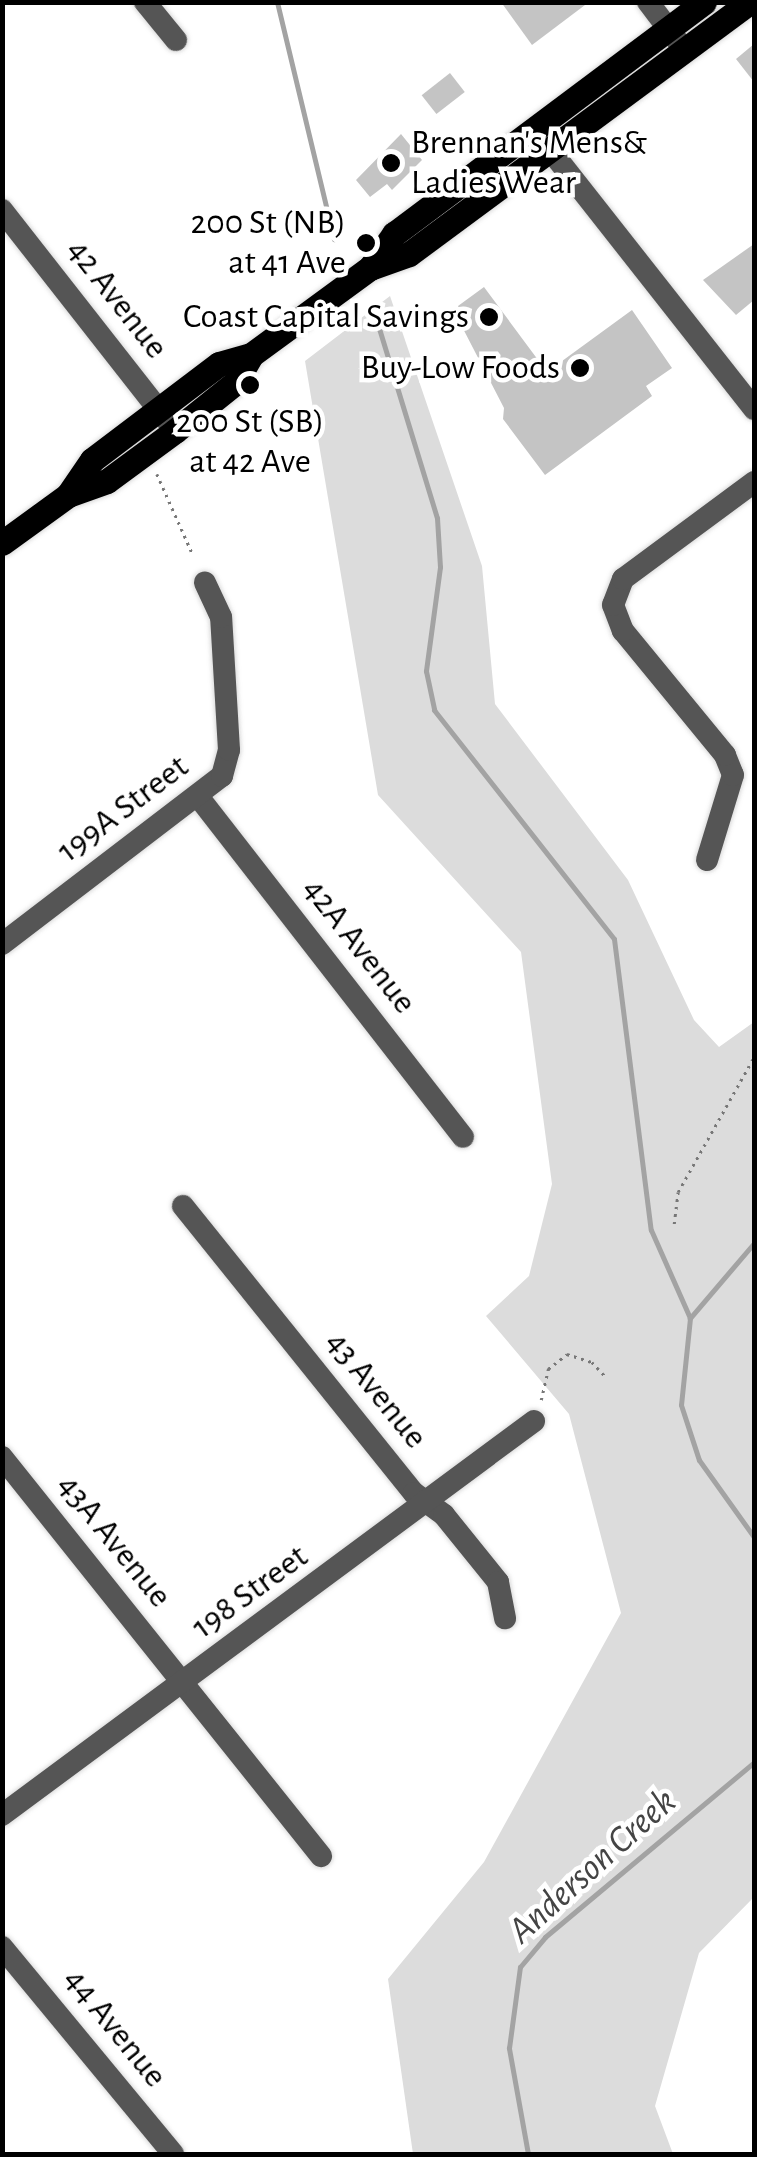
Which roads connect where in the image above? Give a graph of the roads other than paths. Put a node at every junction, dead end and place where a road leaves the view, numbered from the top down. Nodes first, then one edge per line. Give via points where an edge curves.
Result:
1 (144, 2) edge
2 (648, 2) edge
3 (704, 2) edge
4 (750, 2) edge
5 (668, 29) junction
6 (176, 40) dead end
7 (685, 51) junction
8 (535, 129) junction
9 (550, 151) junction
10 (2, 210) edge
11 (11, 238) edge
12 (370, 268) junction
13 (252, 355) junction
14 (158, 409) junction
15 (754, 409) edge
16 (175, 430) junction
17 (754, 482) edge
18 (68, 496) junction
19 (2, 543) edge
20 (206, 583) dead end
21 (200, 798) junction
22 (707, 860) dead end
23 (2, 944) edge
24 (463, 1137) dead end
25 (183, 1206) dead end
26 (534, 1421) road end
27 (2, 1457) edge
28 (428, 1503) junction
29 (505, 1618) dead end
30 (184, 1683) junction
31 (2, 1815) edge
32 (321, 1856) dead end
33 (2, 1947) edge
34 (174, 2154) edge

1 - 6 street
2 - 5 street
3 - 5 main road
4 - 7 main road
5 - 7 street
5 - 8 main road
7 - 9 main road
8 - 9 street
8 - 12 main road via 394,234
9 - 12 main road via 409,254
9 - 15 street
10 - 11 street, 42 Avenue
11 - 14 street, 42 Avenue
12 - 13 main road
13 - 14 main road via 219,364
13 - 16 main road via 235,383
14 - 16 street, 42 Avenue
14 - 18 main road via 92,460
16 - 18 main road via 107,481
17 - 22 street via 622,578 613,605 623,631 726,755 733,774
18 - 19 main road
20 - 21 street, 199A Street via 221,617 230,750 222,776
21 - 23 street, 199A Street
21 - 24 street, 42A Avenue
25 - 28 street, 43 Avenue
26 - 28 street, 198 Street
27 - 30 street, 43A Avenue
28 - 29 street, 43 Avenue via 498,1582
28 - 30 street, 198 Street
30 - 31 street, 198 Street
30 - 32 street, 43A Avenue
33 - 34 street, 44 Avenue

